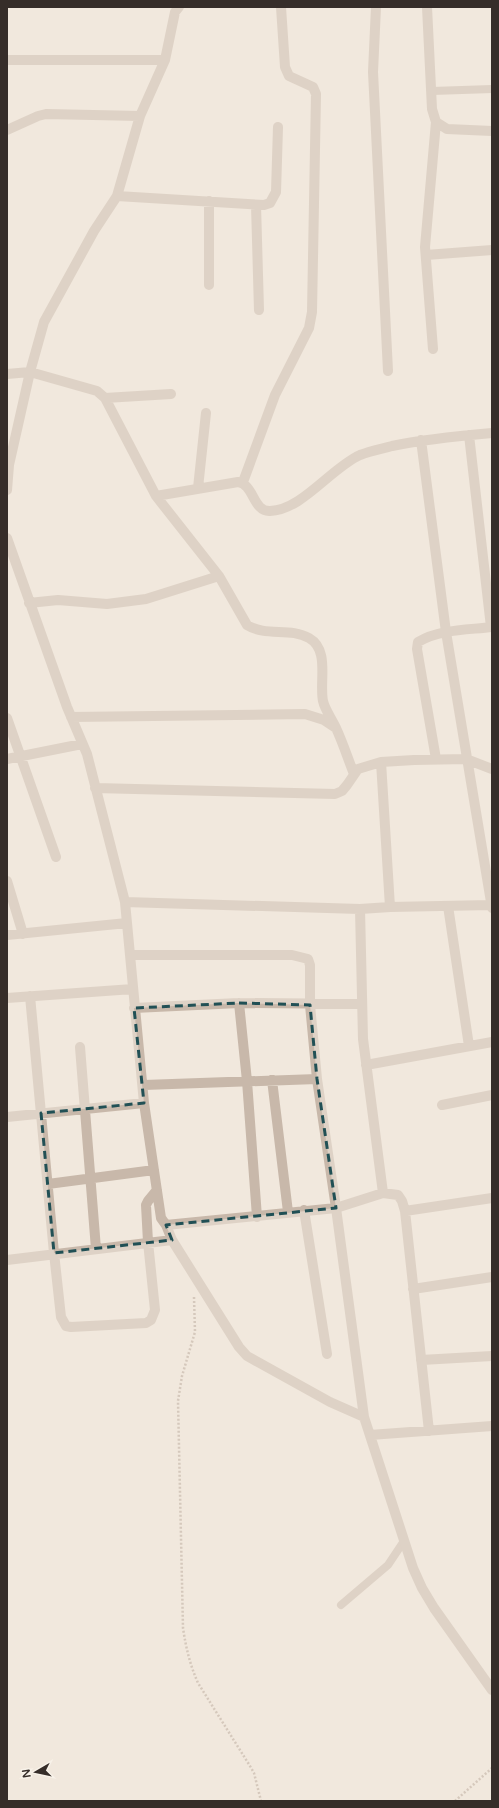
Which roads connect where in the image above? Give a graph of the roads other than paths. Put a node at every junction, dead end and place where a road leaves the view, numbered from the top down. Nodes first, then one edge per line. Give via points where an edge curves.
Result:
1 (179, 7) edge
2 (281, 7) edge
3 (376, 7) edge
4 (427, 7) edge
5 (7, 60) edge
6 (165, 60) junction
7 (492, 89) edge
8 (432, 91) junction
9 (140, 116) junction
10 (436, 122) junction
11 (278, 127) dead end
12 (7, 130) edge
13 (492, 131) edge
14 (117, 196) junction
15 (209, 201) junction
16 (256, 205) junction
17 (492, 250) edge
18 (426, 255) junction
19 (210, 285) dead end
20 (259, 310) dead end
21 (433, 349) dead end
22 (388, 371) dead end
23 (30, 372) junction
24 (7, 374) edge
25 (170, 394) dead end
26 (106, 398) junction
27 (206, 413) dead end
28 (492, 433) edge
29 (469, 435) junction
30 (421, 440) junction
31 (243, 482) junction
32 (198, 488) junction
33 (7, 490) edge
34 (156, 496) junction
35 (7, 538) edge
36 (219, 576) junction
37 (29, 603) junction
38 (491, 627) edge
39 (446, 632) junction
40 (71, 717) junction
41 (7, 718) edge
42 (336, 728) junction
43 (82, 744) junction
44 (20, 757) junction
45 (7, 759) edge
46 (436, 759) junction
47 (466, 759) junction
48 (381, 762) junction
49 (492, 769) edge
50 (354, 774) junction
51 (95, 788) junction
52 (56, 857) dead end
53 (7, 881) edge
54 (125, 902) junction
55 (448, 906) junction
56 (492, 906) edge
57 (390, 907) junction
58 (360, 909) junction
59 (127, 922) junction
60 (23, 934) junction
61 (7, 935) edge
62 (130, 956) junction
63 (133, 989) junction
64 (30, 996) junction
65 (7, 998) edge
66 (239, 1003) junction
67 (310, 1004) junction
68 (362, 1004) junction
69 (134, 1008) junction
70 (492, 1042) edge
71 (469, 1046) junction
72 (80, 1047) dead end
73 (366, 1065) junction
74 (317, 1079) junction
75 (272, 1080) junction
76 (247, 1081) junction
77 (144, 1085) junction
78 (492, 1095) edge
79 (144, 1102) junction
80 (442, 1105) dead end
81 (84, 1109) junction
82 (41, 1114) junction
83 (7, 1117) edge
84 (154, 1170) junction
85 (90, 1177) junction
86 (48, 1184) junction
87 (157, 1190) junction
88 (383, 1193) junction
89 (492, 1198) edge
90 (336, 1208) junction
91 (304, 1210) junction
92 (405, 1211) junction
93 (288, 1212) junction
94 (257, 1217) junction
95 (166, 1225) junction
96 (172, 1240) junction
97 (148, 1242) junction
98 (96, 1249) junction
99 (54, 1253) junction
100 (7, 1260) edge
101 (492, 1277) edge
102 (413, 1289) junction
103 (327, 1354) dead end
104 (492, 1356) edge
105 (421, 1360) junction
106 (364, 1417) junction
107 (492, 1426) edge
108 (429, 1431) junction
109 (370, 1435) junction
110 (404, 1541) junction
111 (341, 1605) dead end
112 (492, 1690) edge

1 - 6 street via 175,12
2 - 31 street via 285,67 289,76 313,87 316,94 312,312 309,328 275,395
3 - 22 street via 373,72
4 - 8 street
5 - 6 street
6 - 9 street
7 - 8 lane
8 - 10 street via 432,109
9 - 12 street via 46,114
9 - 14 street
10 - 13 street via 447,129
10 - 18 street
11 - 16 street via 276,192 270,203
14 - 15 street
14 - 23 street via 94,231 44,322
15 - 16 street
15 - 19 street
16 - 20 street
17 - 18 street
18 - 21 street
23 - 24 street
23 - 26 street via 96,391
23 - 33 street via 9,466
25 - 26 street
26 - 34 street
27 - 32 street
28 - 29 street
29 - 30 street
29 - 38 street
30 - 31 street via 359,455 297,501 271,511 260,508
30 - 39 street
31 - 32 street
32 - 34 street
34 - 36 street
35 - 37 street
36 - 37 street via 146,599 107,604 58,600
36 - 42 street via 247,625 254,630 299,634 310,638 315,644 320,652 322,665 323,702
37 - 40 street
38 - 39 street
39 - 46 street via 428,636 418,642 417,649
39 - 47 street
40 - 42 street via 305,714 324,720
40 - 43 street
41 - 44 street
42 - 50 street
43 - 44 street
43 - 51 street
44 - 45 street
44 - 52 street
46 - 47 street
46 - 48 street
47 - 49 street
47 - 56 street
48 - 50 street via 358,769
48 - 57 street
50 - 51 street via 342,791 335,794
51 - 54 street
53 - 60 street
54 - 58 street
54 - 59 street
55 - 56 street
55 - 57 street
55 - 71 street
57 - 58 street
58 - 68 street
59 - 60 street
59 - 62 street
60 - 61 street
62 - 63 street
62 - 67 street via 301,956 308,959 310,965
63 - 64 street
63 - 69 street
64 - 65 street
64 - 82 street
66 - 67 street
66 - 69 street
66 - 76 street
67 - 68 street
67 - 74 street
68 - 73 street
69 - 77 street
70 - 71 street
71 - 73 street
72 - 81 street
73 - 88 street
74 - 75 street
74 - 90 street
75 - 76 street
75 - 93 street
76 - 77 street
76 - 94 street
77 - 79 street
78 - 80 street
79 - 81 street
79 - 84 street
81 - 82 street
81 - 85 street
82 - 83 street
82 - 86 street
84 - 85 street
84 - 87 street
85 - 86 street
85 - 98 street
86 - 99 street
87 - 95 street via 161,1218
87 - 97 street via 146,1205
88 - 90 street
88 - 92 street via 398,1195
89 - 92 street
90 - 91 street
90 - 106 street
91 - 93 street
91 - 103 street
92 - 102 street
93 - 94 street
94 - 95 street
95 - 96 street
96 - 97 street
96 - 106 street via 247,1356 330,1402
97 - 98 street
97 - 99 street via 155,1310 151,1320 146,1323 66,1326 61,1316
98 - 99 street
99 - 100 street
101 - 102 street
102 - 105 street
104 - 105 street
105 - 108 street
106 - 109 street
107 - 108 street
108 - 109 street
109 - 110 street
110 - 111 lane via 388,1565
110 - 112 street via 422,1588

